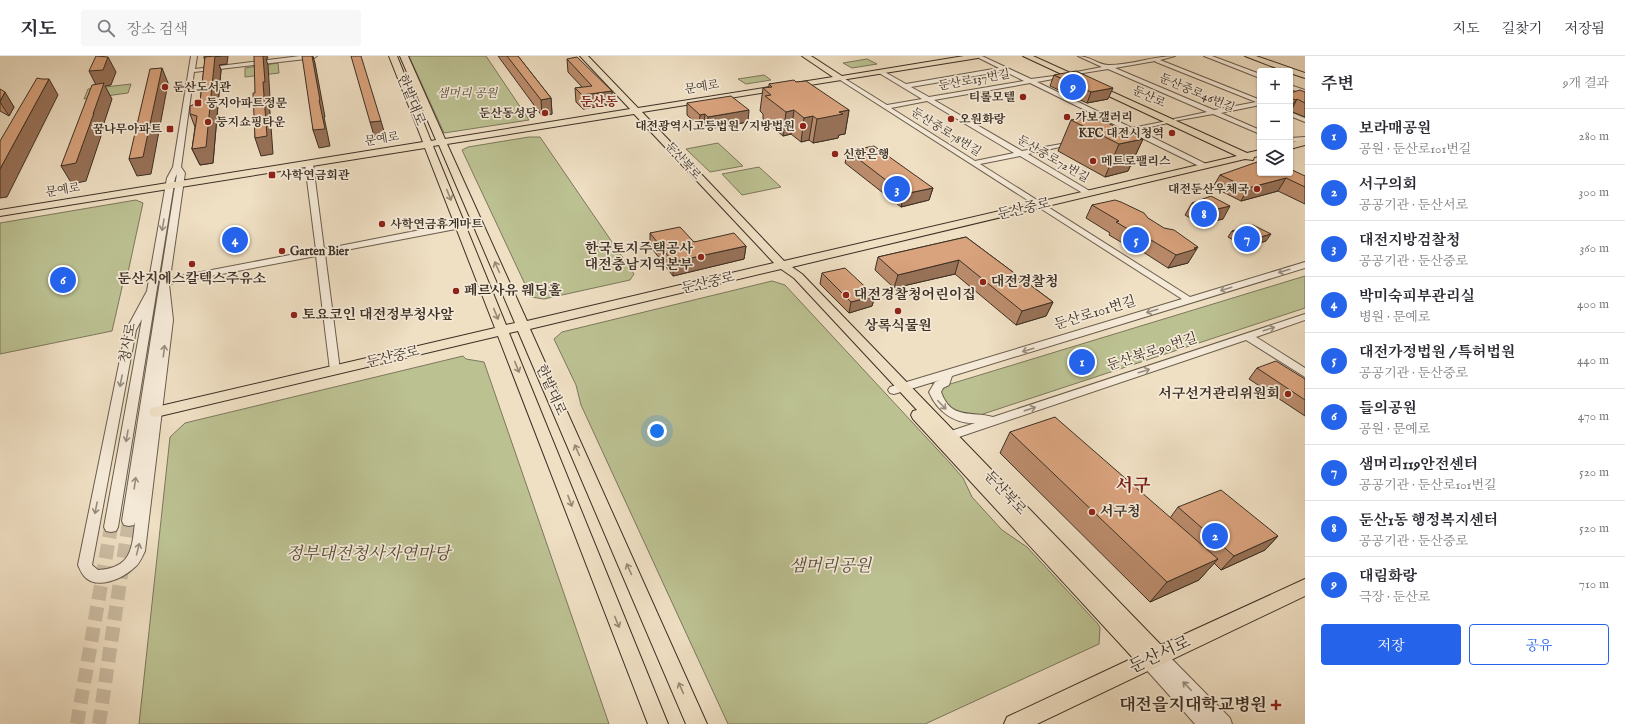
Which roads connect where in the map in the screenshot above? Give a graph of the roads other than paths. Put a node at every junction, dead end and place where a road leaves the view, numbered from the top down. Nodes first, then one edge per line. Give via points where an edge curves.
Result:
1 (194, 56) edge
2 (314, 56) edge
3 (393, 56) edge
4 (404, 56) edge
5 (584, 56) edge
6 (806, 56) edge
7 (978, 56) edge
8 (1027, 56) edge
9 (1034, 56) edge
10 (1082, 56) edge
11 (1172, 56) edge
12 (1207, 56) edge
13 (1249, 56) edge
14 (1260, 56) edge
15 (1158, 61) dead end
16 (1108, 67) junction
17 (1005, 69) junction
18 (191, 71) junction
19 (881, 72) junction
20 (1305, 72) edge
21 (1070, 74) junction
22 (1257, 75) edge
23 (1305, 76) edge
24 (840, 78) junction
25 (1030, 81) junction
26 (906, 86) junction
27 (1293, 88) edge
28 (1305, 93) edge
29 (1296, 95) edge
30 (928, 99) junction
31 (1257, 102) edge
32 (1257, 102) edge
33 (885, 107) junction
34 (636, 111) junction
35 (1214, 112) junction
36 (1293, 115) edge
37 (1305, 120) edge
38 (573, 121) junction
39 (1173, 121) junction
40 (421, 126) junction
41 (1131, 130) junction
42 (1257, 131) edge
43 (1119, 132) edge
44 (659, 135) junction
45 (1305, 139) edge
46 (1084, 140) edge
47 (1293, 140) edge
48 (1305, 142) edge
49 (435, 143) junction
50 (1293, 145) edge
51 (383, 152) junction
52 (1021, 154) junction
53 (1256, 157) edge
54 (309, 164) junction
55 (975, 164) junction
56 (437, 165) junction
57 (1206, 166) junction
58 (174, 185) junction
59 (1089, 193) junction
60 (1040, 205) junction
61 (0, 213) edge
62 (461, 225) junction
63 (320, 252) junction
64 (782, 265) junction
65 (1305, 265) edge
66 (164, 286) junction
67 (151, 292) junction
68 (1189, 300) junction
69 (1305, 317) edge
70 (523, 326) junction
71 (503, 331) junction
72 (1247, 336) junction
73 (335, 370) junction
74 (1305, 373) edge
75 (947, 374) junction
76 (899, 389) junction
77 (156, 412) junction
78 (993, 421) junction
79 (945, 437) junction
80 (129, 522) tunnel mouth
81 (111, 526) tunnel mouth
82 (1305, 587) edge
83 (1153, 658) junction
84 (658, 724) edge
85 (697, 724) edge
86 (1014, 724) edge
87 (1206, 724) edge
88 (1224, 724) edge

1 - 18 street, 청사로
2 - 18 street
3 - 40 main road, 한밭대로
4 - 49 main road, 한밭대로
5 - 34 main road, 둔산북로
6 - 24 main road
7 - 17 street
7 - 19 main road, 문예로
8 - 21 main road, 둔산로
9 - 21 main road, 둔산로
10 - 16 street, 둔산중로46번길
11 - 16 street, 둔산로137번길
12 - 22 street
13 - 23 main road
14 - 20 main road
15 - 31 street
16 - 21 street, 둔산로137번길
16 - 35 street, 둔산중로46번길
17 - 25 street
17 - 26 street
18 - 58 street, 청사로 via 177,167 171,174
19 - 24 main road, 문예로
19 - 26 street, 둔산중로72번길
21 - 25 street, 둔산로137번길
21 - 39 main road, 둔산로
24 - 33 street, 둔산중로78번길
24 - 34 main road, 문예로
25 - 30 street, 둔산로137번길
25 - 41 street
26 - 30 street, 둔산중로72번길
27 - 28 street
28 - 29 street
30 - 33 street, 둔산로137번길
30 - 52 street, 둔산중로72번길
32 - 35 street
33 - 55 street, 둔산중로78번길
34 - 38 main road, 문예로
34 - 44 main road, 둔산북로
35 - 39 street
35 - 42 street, 둔산중로46번길
36 - 37 street
38 - 44 main road via 632,121 646,131
38 - 49 main road, 문예로
39 - 41 street
39 - 53 main road, 둔산로
40 - 49 main road, 한밭대로
40 - 51 main road via 416,130 417,138
41 - 43 street
41 - 57 street
44 - 64 main road, 둔산북로
45 - 47 street
46 - 52 street
48 - 50 main road
49 - 51 main road, 문예로
49 - 56 main road, 한밭대로
70 -> 49 main road, 한밭대로
51 - 54 main road, 문예로
51 - 56 main road via 419,154 426,157 428,163
52 - 55 street
52 - 59 street, 둔산중로72번길
53 - 57 main road, 둔산중로
54 - 58 main road, 문예로
54 - 63 street
55 - 60 street, 둔산중로78번길
56 -> 62 main road, 한밭대로
57 - 59 main road, 둔산중로
58 - 61 main road, 문예로
58 - 66 street, 청사로
58 -> 67 street, 청사로
59 - 60 main road, 둔산중로
60 - 64 main road, 둔산중로
60 - 68 street, 둔산중로78번길
62 - 63 street
62 -> 71 main road, 한밭대로
63 - 66 street
63 - 73 street
64 - 70 main road, 둔산중로
64 - 76 main road, 둔산북로 via 789,278
65 -> 68 street, 둔산로101번길
77 -> 66 street via 168,320
80 -> 66 street, 청사로
67 -> 77 street via 130,330 85,565 90,575 113,574 129,564 138,551
67 -> 81 street, 청사로
68 -> 75 street, 둔산로101번길
72 -> 69 street, 둔산북로90번길
70 - 71 main road, 둔산중로
85 -> 70 main road, 한밭대로
71 - 73 main road, 둔산중로
71 -> 84 main road, 한밭대로
72 - 74 street
78 -> 72 street, 둔산북로90번길
73 - 77 main road, 둔산중로
75 - 76 street, 둔산로101번길
75 -> 78 street via 946,382 939,385 935,392 941,405 960,417 981,417
76 - 79 main road, 둔산북로
78 - 79 street, 둔산북로90번길
79 - 83 main road, 둔산북로
82 - 83 main road, 둔산서로
83 - 86 main road, 둔산서로
83 - 87 street, 둔산북로
88 -> 83 street, 둔산북로

